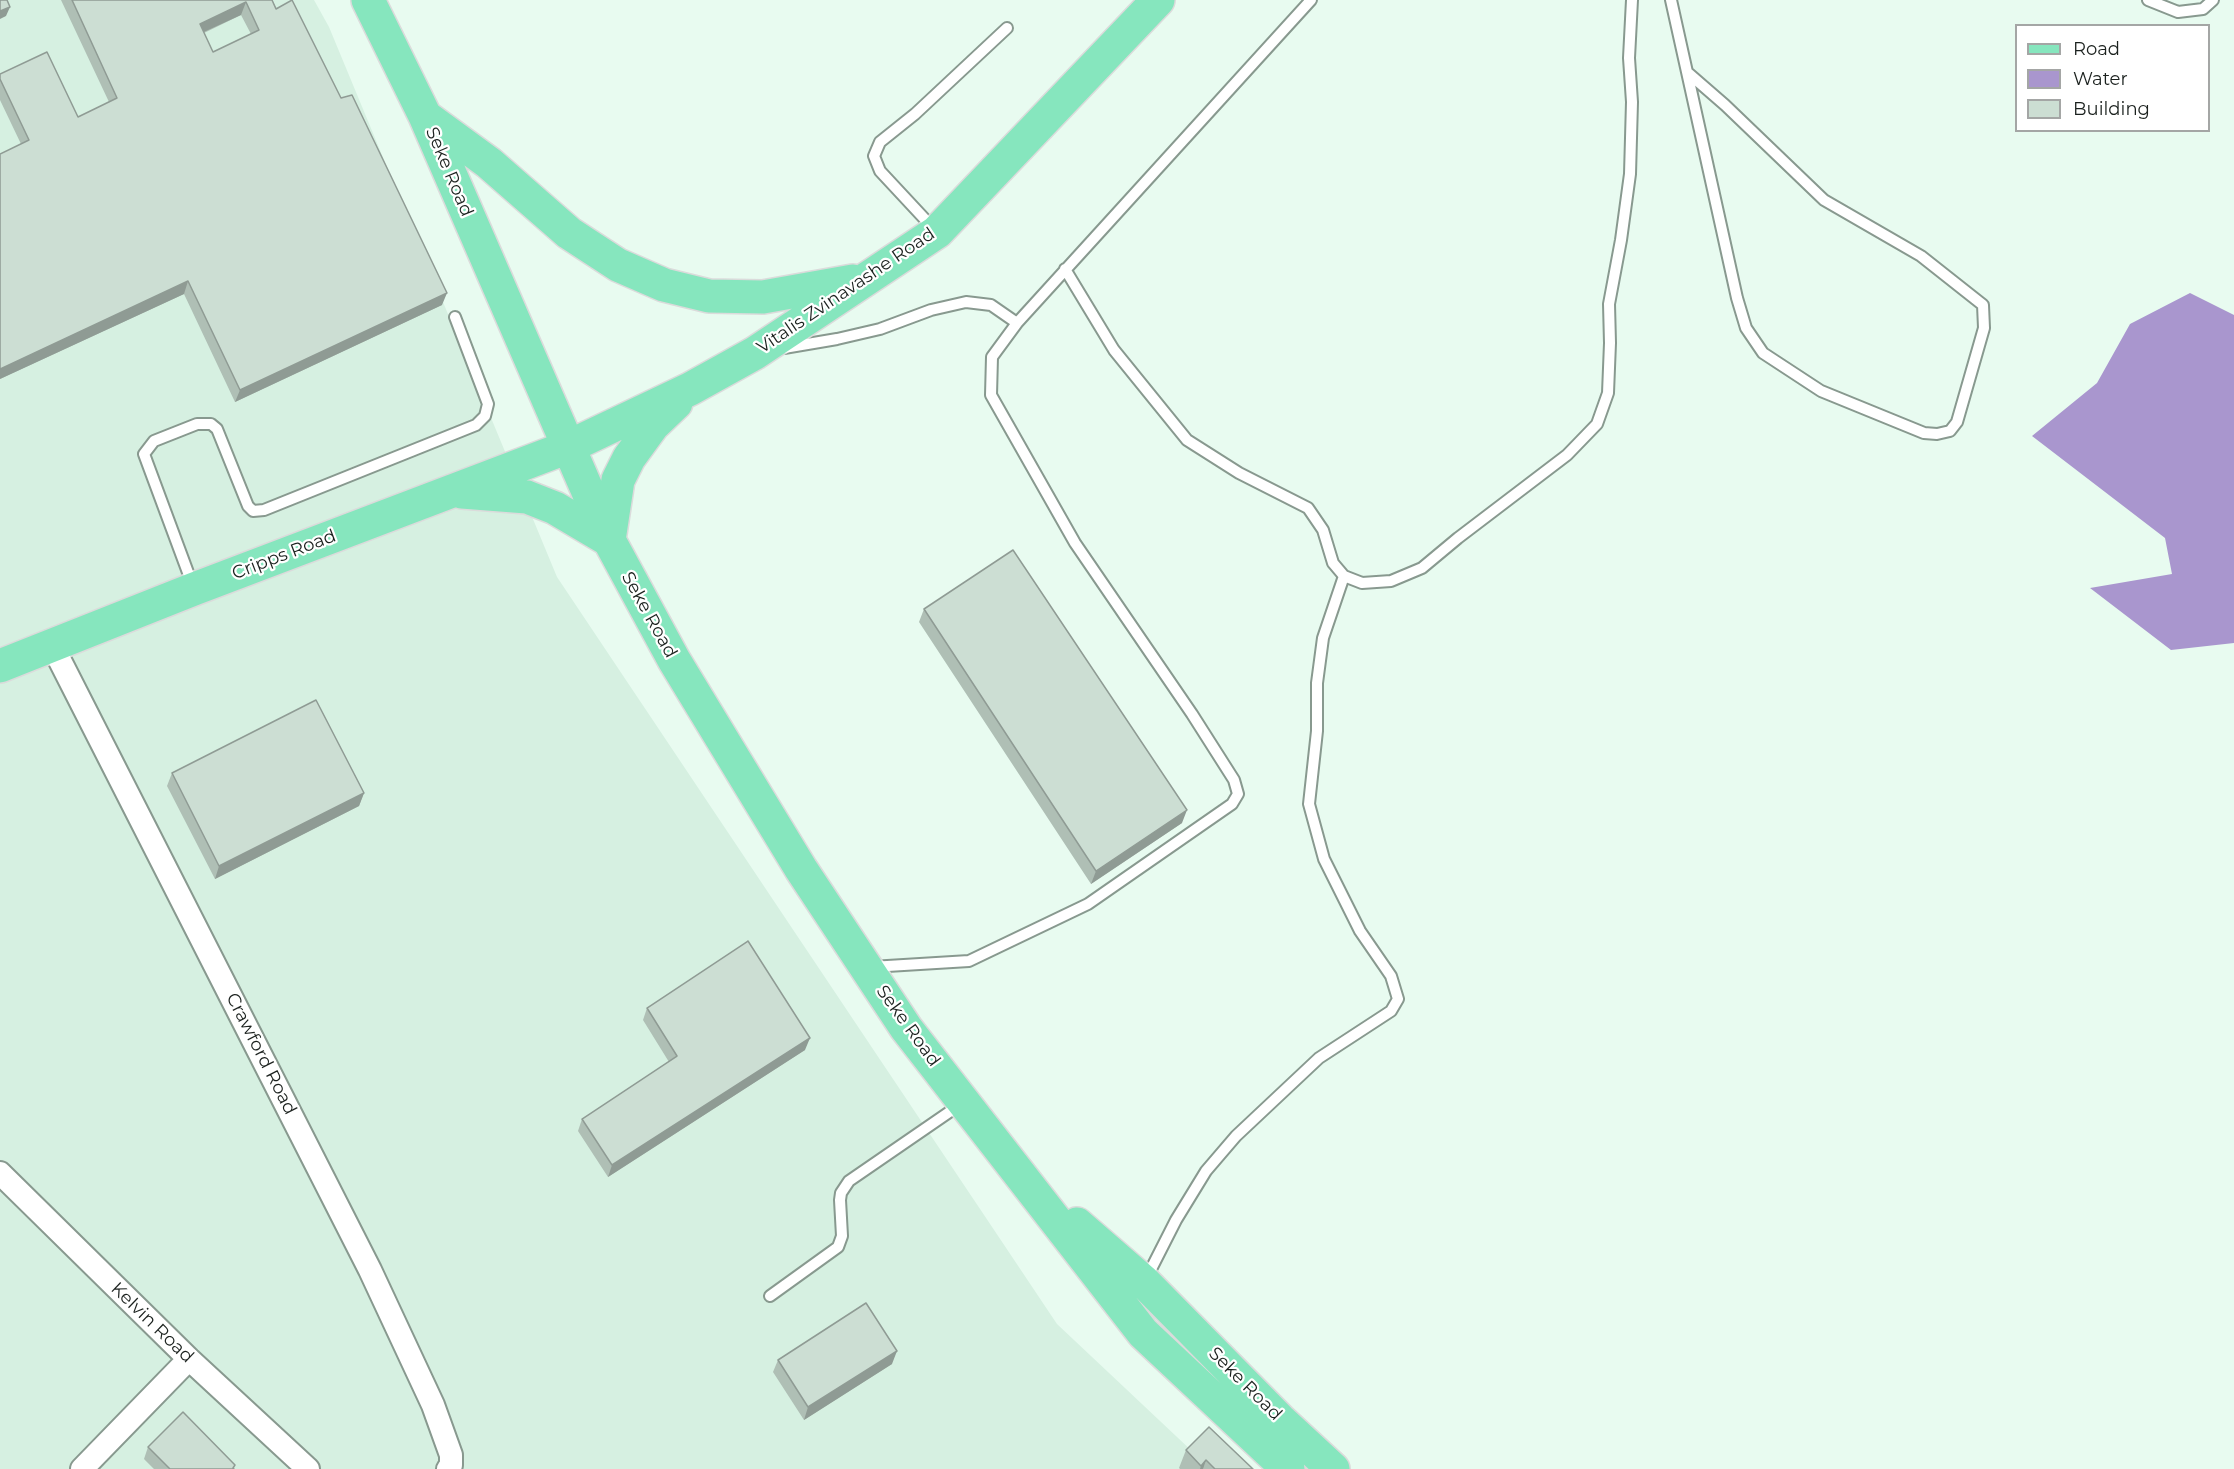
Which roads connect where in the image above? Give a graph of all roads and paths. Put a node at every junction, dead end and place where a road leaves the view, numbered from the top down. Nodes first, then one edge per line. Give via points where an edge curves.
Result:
1 (368, 0) edge
2 (1158, 0) edge
3 (1311, 0) edge
4 (1632, 0) edge
5 (1671, 0) edge
6 (2148, 0) edge
7 (2213, 0) edge
8 (1007, 28) dead end
9 (1687, 72) junction
10 (425, 116) junction
11 (937, 232) junction
12 (1065, 269) junction
13 (870, 278) junction
14 (455, 317) dead end
15 (1017, 323) junction
16 (754, 353) junction
17 (690, 389) junction
18 (568, 447) junction
19 (454, 491) junction
20 (609, 540) junction
21 (1344, 576) junction
22 (194, 589) junction
23 (52, 645) junction
24 (0, 666) edge
25 (866, 968) junction
26 (964, 1102) junction
27 (0, 1173) edge
28 (1023, 1178) junction
29 (1144, 1282) junction
30 (770, 1296) dead end
31 (189, 1359) junction
32 (82, 1469) edge
33 (308, 1469) edge
34 (448, 1469) edge
35 (1288, 1469) edge
36 (1333, 1469) edge

1 - 10 main road, Seke Road
2 - 11 main road, Vitalis Zvinavashe Road
3 - 12 lane
4 - 21 lane via 1630,174 1609,304 1608,393 1597,424 1567,454 1422,568 1391,581 1362,583
5 - 9 lane
6 - 7 lane via 2178,12 2203,9
8 - 11 lane via 880,142 874,156 880,171
9 - 9 lane via 1737,298 1746,328 1763,353 1821,391 1924,433 1950,431 1957,422 1984,328 1983,304 1921,256 1824,200
10 - 13 main road via 489,163 568,233 618,265 664,285 709,296 763,297
10 - 18 main road, Seke Road
11 - 13 main road, Vitalis Zvinavashe Road
12 - 15 lane
12 - 21 lane via 1114,350 1187,440 1239,473 1308,508 1323,530 1332,563
13 - 16 main road, Vitalis Zvinavashe Road
14 - 22 lane via 488,404 485,416 476,425 264,510 253,511 218,429 211,424 197,423 154,441 144,454
15 - 16 lane via 991,304 966,302 870,332
15 - 25 lane via 992,357 991,395 1075,543 1192,714 1234,780 1238,794 1232,804 1088,904 969,961
16 - 17 main road, Vitalis Zvinavashe Road
17 - 18 main road, Vitalis Zvinavashe Road
17 - 20 main road via 653,425 625,465 618,480
18 - 19 main road, Cripps Road
18 - 20 main road, Seke Road
19 - 20 main road via 527,497 555,508
19 - 22 main road, Cripps Road
20 - 25 main road, Seke Road via 674,660
21 - 29 lane via 1323,638 1309,804 1324,860 1360,932 1391,976 1398,999 1391,1011 1319,1058 1236,1136 1206,1171
22 - 23 main road, Cripps Road
23 - 24 main road, Cripps Road
23 - 34 street, Crawford Road via 370,1270 433,1405 450,1455
25 - 26 main road, Seke Road via 906,1028
26 - 28 main road, Seke Road
26 - 30 lane via 849,1181 841,1193 842,1236 838,1247
27 - 31 street, Kelvin Road
28 - 29 main road, Seke Road
28 - 35 main road, Seke Road via 1143,1333
29 - 36 main road, Seke Road
31 - 32 street
31 - 33 street, Kelvin Road

